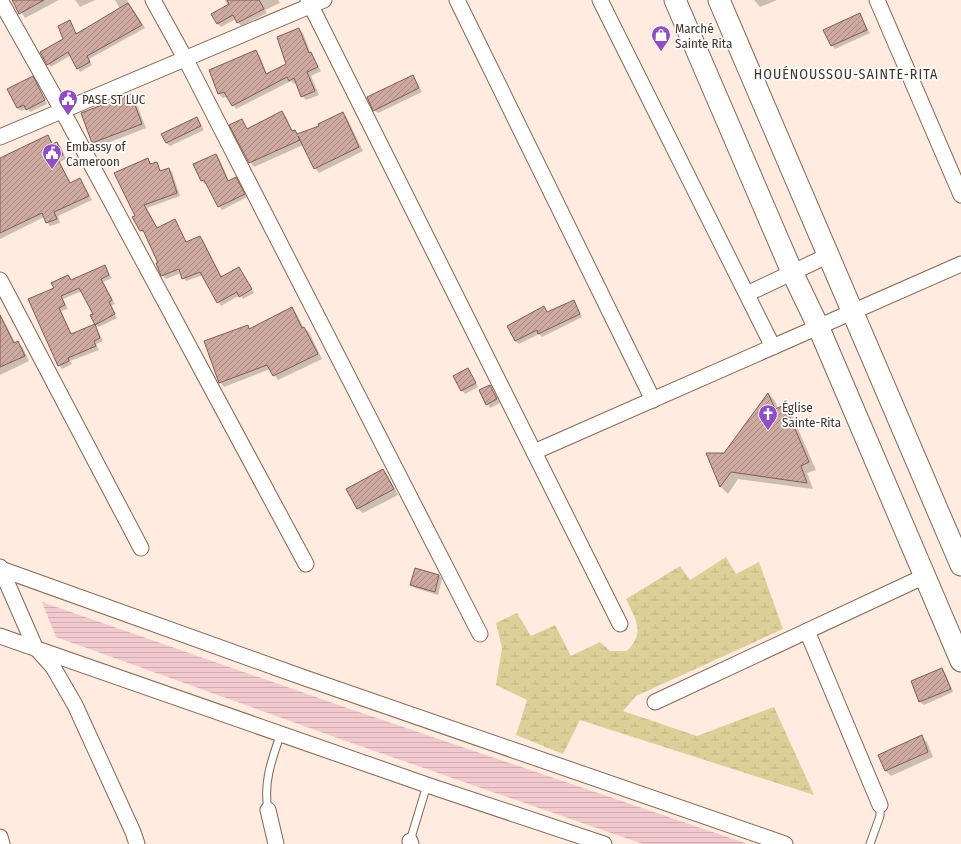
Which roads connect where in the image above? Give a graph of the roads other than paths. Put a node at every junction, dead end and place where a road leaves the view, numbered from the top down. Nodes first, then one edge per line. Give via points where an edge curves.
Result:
1 (0, 0) edge
2 (153, 0) edge
3 (457, 0) edge
4 (600, 0) edge
5 (675, 0) edge
6 (719, 0) edge
7 (877, 0) edge
8 (314, 2) edge
9 (186, 60) junction
10 (62, 110) junction
11 (0, 137) edge
12 (961, 195) edge
13 (829, 255) junction
14 (961, 264) edge
15 (792, 272) junction
16 (0, 280) edge
17 (747, 294) junction
18 (854, 311) junction
19 (818, 326) junction
20 (773, 348) junction
21 (652, 400) junction
22 (534, 452) junction
23 (141, 548) dead end
24 (306, 564) dead end
25 (961, 565) edge
26 (1, 568) edge
27 (925, 576) junction
28 (620, 624) dead end
29 (807, 631) junction
30 (480, 634) dead end
31 (0, 636) edge
32 (35, 647) junction
33 (961, 661) edge
34 (655, 702) dead end
35 (281, 733) junction
36 (427, 785) junction
37 (880, 805) joint
38 (268, 810) joint
39 (0, 837) edge
40 (579, 840) edge
41 (410, 843) edge
42 (2, 844) edge
43 (136, 844) edge
44 (276, 844) edge
45 (604, 844) edge
46 (784, 844) edge
47 (870, 844) edge

1 - 10 street
2 - 9 street
3 - 21 street
4 - 17 street
5 - 15 street
6 - 13 street
7 - 12 street
8 - 9 street
8 - 22 street
9 - 10 street
9 - 30 street
10 - 11 street
10 - 24 street
13 - 15 street
13 - 18 street
14 - 18 street
15 - 17 street
15 - 19 street
16 - 23 street
17 - 20 street
18 - 19 street
18 - 25 street via 891,404
19 - 20 street
19 - 27 street
20 - 21 street
21 - 22 street
22 - 28 street
26 - 32 street
26 - 46 street via 305,678
27 - 29 street
27 - 33 street
29 - 34 street
29 - 37 street
31 - 32 street
32 - 35 street
32 - 43 street via 53,667 75,705 133,832
35 - 36 street
35 - 38 lane via 268,768 265,797
36 - 40 street
36 - 41 lane
37 - 47 lane via 880,816
38 - 44 street
39 - 42 street
40 - 45 street

